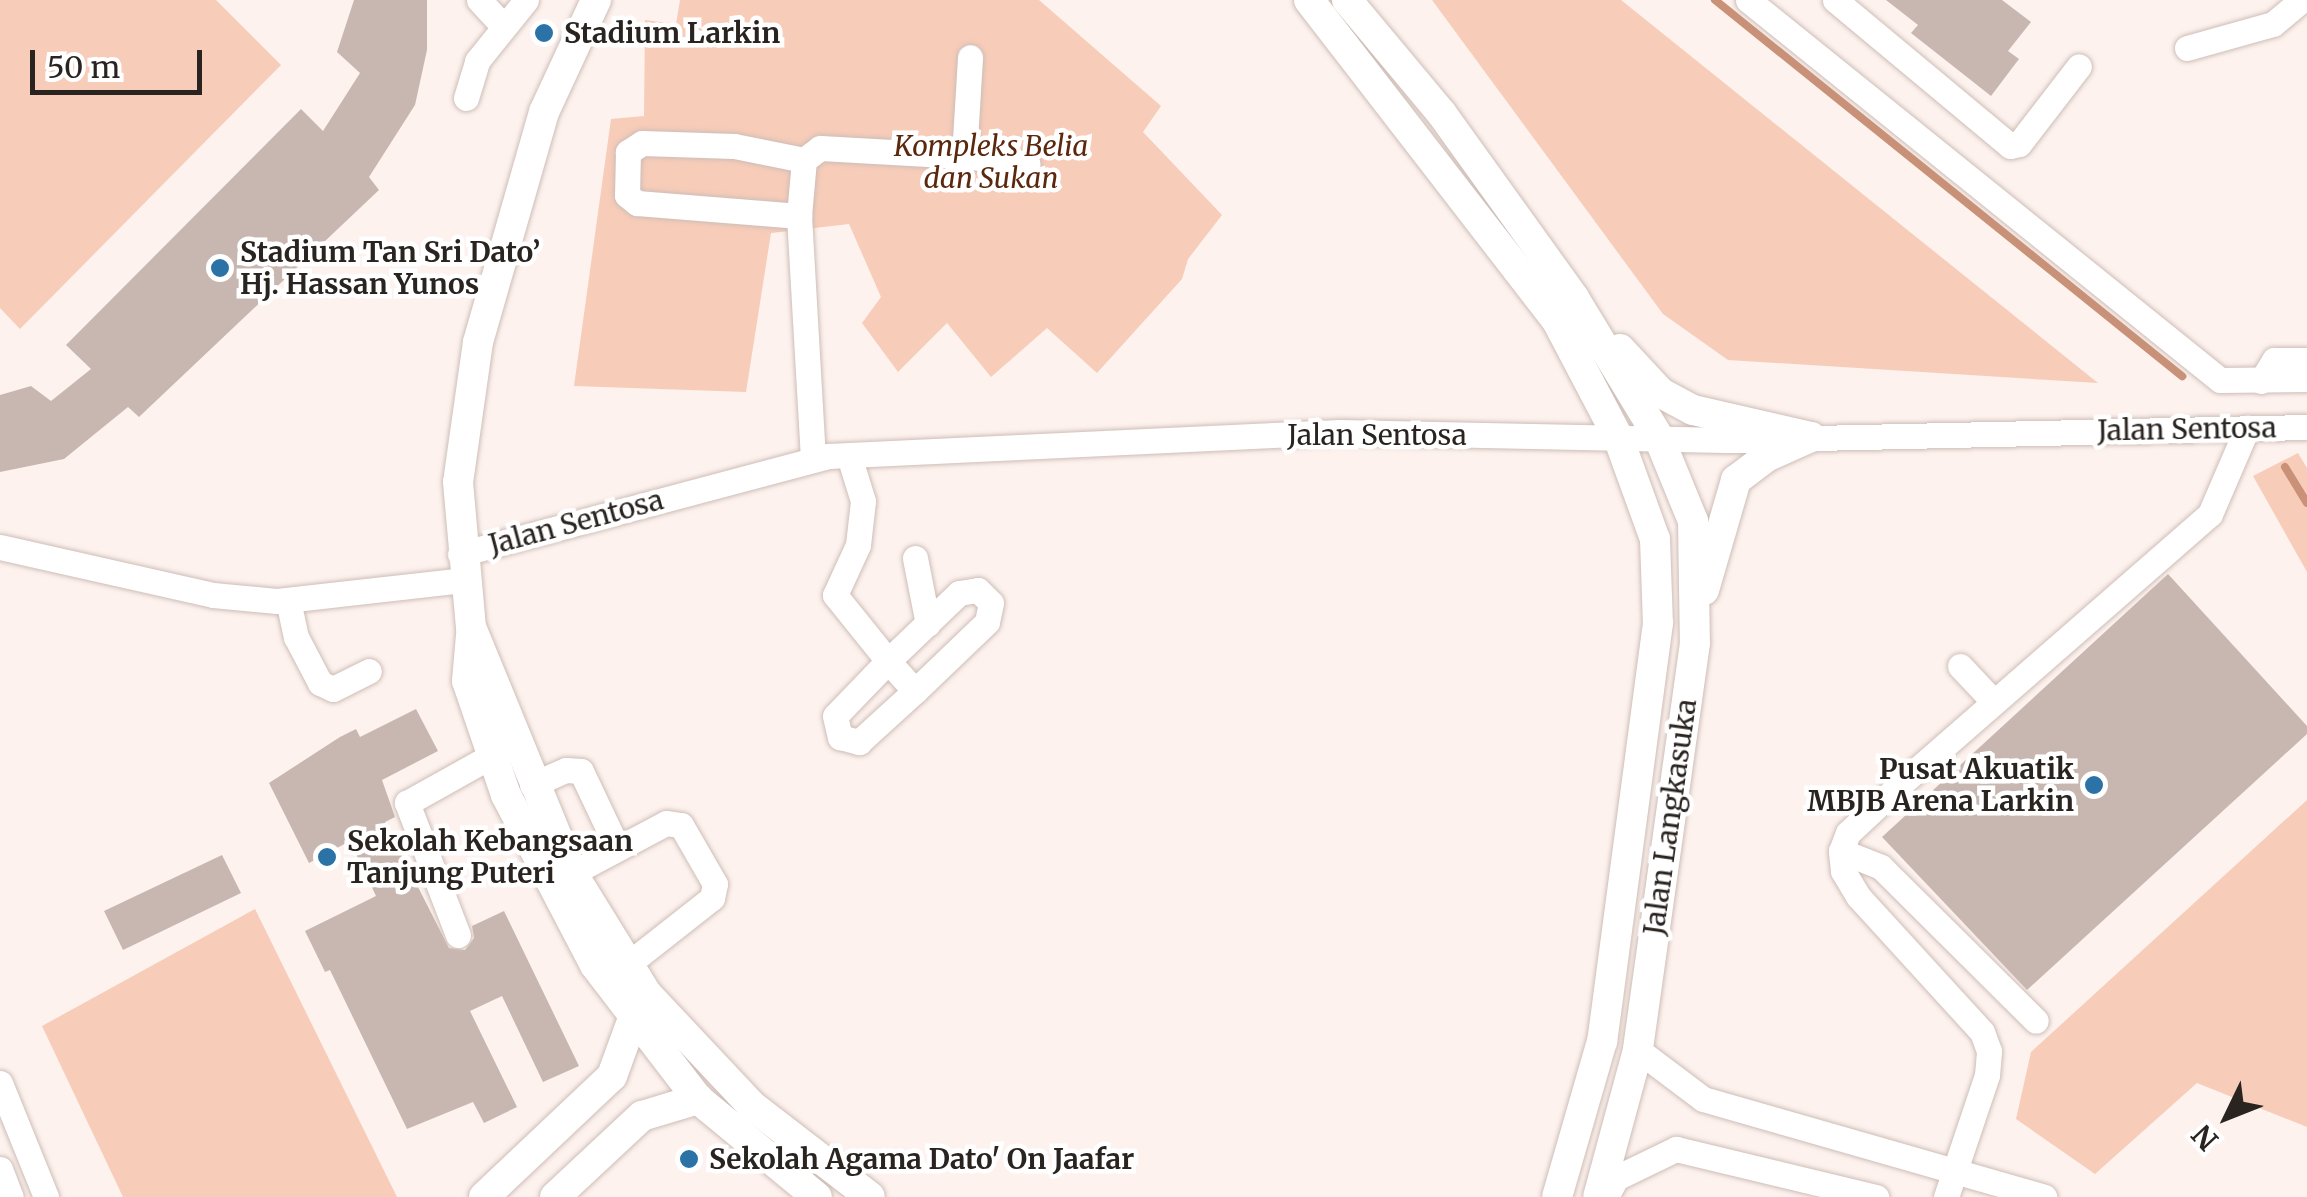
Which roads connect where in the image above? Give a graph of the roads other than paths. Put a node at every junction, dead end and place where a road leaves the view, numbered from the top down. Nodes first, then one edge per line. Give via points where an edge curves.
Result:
1 (479, 0) edge
2 (526, 0) edge
3 (596, 0) edge
4 (1309, 0) edge
5 (1347, 0) edge
6 (1748, 0) edge
7 (1835, 0) edge
8 (2302, 0) edge
9 (502, 25) junction
10 (2186, 48) dead end
11 (970, 57) dead end
12 (2079, 66) dead end
13 (466, 98) dead end
14 (964, 156) junction
15 (804, 160) junction
16 (1028, 164) dead end
17 (799, 216) junction
18 (1574, 298) junction
19 (2307, 360) edge
20 (2307, 379) edge
21 (2261, 380) junction
22 (2307, 427) edge
23 (2246, 428) junction
24 (1812, 437) junction
25 (1618, 438) junction
26 (1658, 438) junction
27 (848, 456) junction
28 (813, 459) junction
29 (0, 548) edge
30 (914, 558) dead end
31 (461, 567) junction
32 (288, 600) junction
33 (1696, 615) junction
34 (928, 624) junction
35 (471, 627) junction
36 (888, 661) junction
37 (1960, 666) dead end
38 (369, 671) dead end
39 (915, 690) junction
40 (1993, 701) junction
41 (491, 756) junction
42 (532, 784) junction
43 (617, 847) junction
44 (1841, 851) junction
45 (572, 873) junction
46 (458, 935) dead end
47 (628, 965) junction
48 (632, 1021) junction
49 (2036, 1021) dead end
50 (1638, 1050) junction
51 (0, 1082) edge
52 (698, 1099) junction
53 (1954, 1168) junction
54 (0, 1169) edge
55 (1796, 1188) edge
56 (11, 1197) edge
57 (46, 1197) edge
58 (484, 1197) edge
59 (555, 1197) edge
60 (818, 1197) edge
61 (870, 1197) edge
62 (1557, 1197) edge
63 (1598, 1197) edge
64 (1606, 1197) edge
65 (1876, 1197) edge
66 (1946, 1197) edge
67 (2044, 1197) edge

1 - 9 street
2 - 9 street
3 - 31 main road via 544,112 478,342 458,482
4 - 25 main road via 1520,268 1557,322
5 - 18 main road via 1442,114
6 - 21 street via 2214,375
7 - 12 street via 2010,146 2020,144
8 - 10 street via 2273,24
9 - 13 street via 477,61
11 - 14 street
14 - 15 street via 820,148
14 - 16 street
15 - 17 street
15 - 17 street via 734,146 642,143 628,152 627,196 637,203
17 - 28 street
18 - 24 main road via 1661,393 1693,410
18 - 26 main road, Jalan Langkasuka
19 - 21 street via 2274,360
20 - 21 street
22 - 23 street, Jalan Sentosa
23 - 24 street, Jalan Sentosa
23 - 40 street via 2210,514
24 - 26 street, Jalan Sentosa
24 - 33 main road via 1766,457 1736,480
25 - 26 street, Jalan Sentosa
25 - 27 street, Jalan Sentosa via 1339,432
25 - 62 main road via 1654,539 1658,623 1602,1041
26 - 33 main road, Jalan Langkasuka via 1693,521
27 - 28 street, Jalan Sentosa
27 - 36 street via 863,501 858,545 834,594
28 - 31 street, Jalan Sentosa
29 - 32 street, Jalan Sentosa via 213,595
30 - 34 street
31 - 32 street, Jalan Sentosa
31 - 35 main road
32 - 38 street via 296,636 320,684 333,689
33 - 50 main road, Jalan Langkasuka
34 - 36 street
34 - 39 street via 965,590 978,590 991,603 987,622
35 - 41 main road via 467,681
35 - 42 main road
36 - 39 street
36 - 39 street via 834,716 840,737 859,742
37 - 40 street
40 - 44 street via 1848,833
41 - 46 street via 407,802
41 - 48 main road via 571,924
42 - 43 street via 566,770 581,772
42 - 45 main road
43 - 45 street
43 - 47 street via 675,822 715,884 704,907
44 - 49 street via 1881,867
44 - 53 street via 1843,871 1858,896 1982,1032 1989,1051 1988,1076
45 - 47 main road
47 - 61 main road via 688,1041 751,1105
48 - 52 main road
48 - 58 main road via 612,1076
50 - 53 street via 1703,1099
50 - 63 main road, Jalan Langkasuka
51 - 57 street
52 - 59 main road via 642,1116
52 - 60 main road
53 - 66 street
53 - 67 street
54 - 56 street
55 - 64 street via 1676,1150 1616,1178
55 - 65 street

